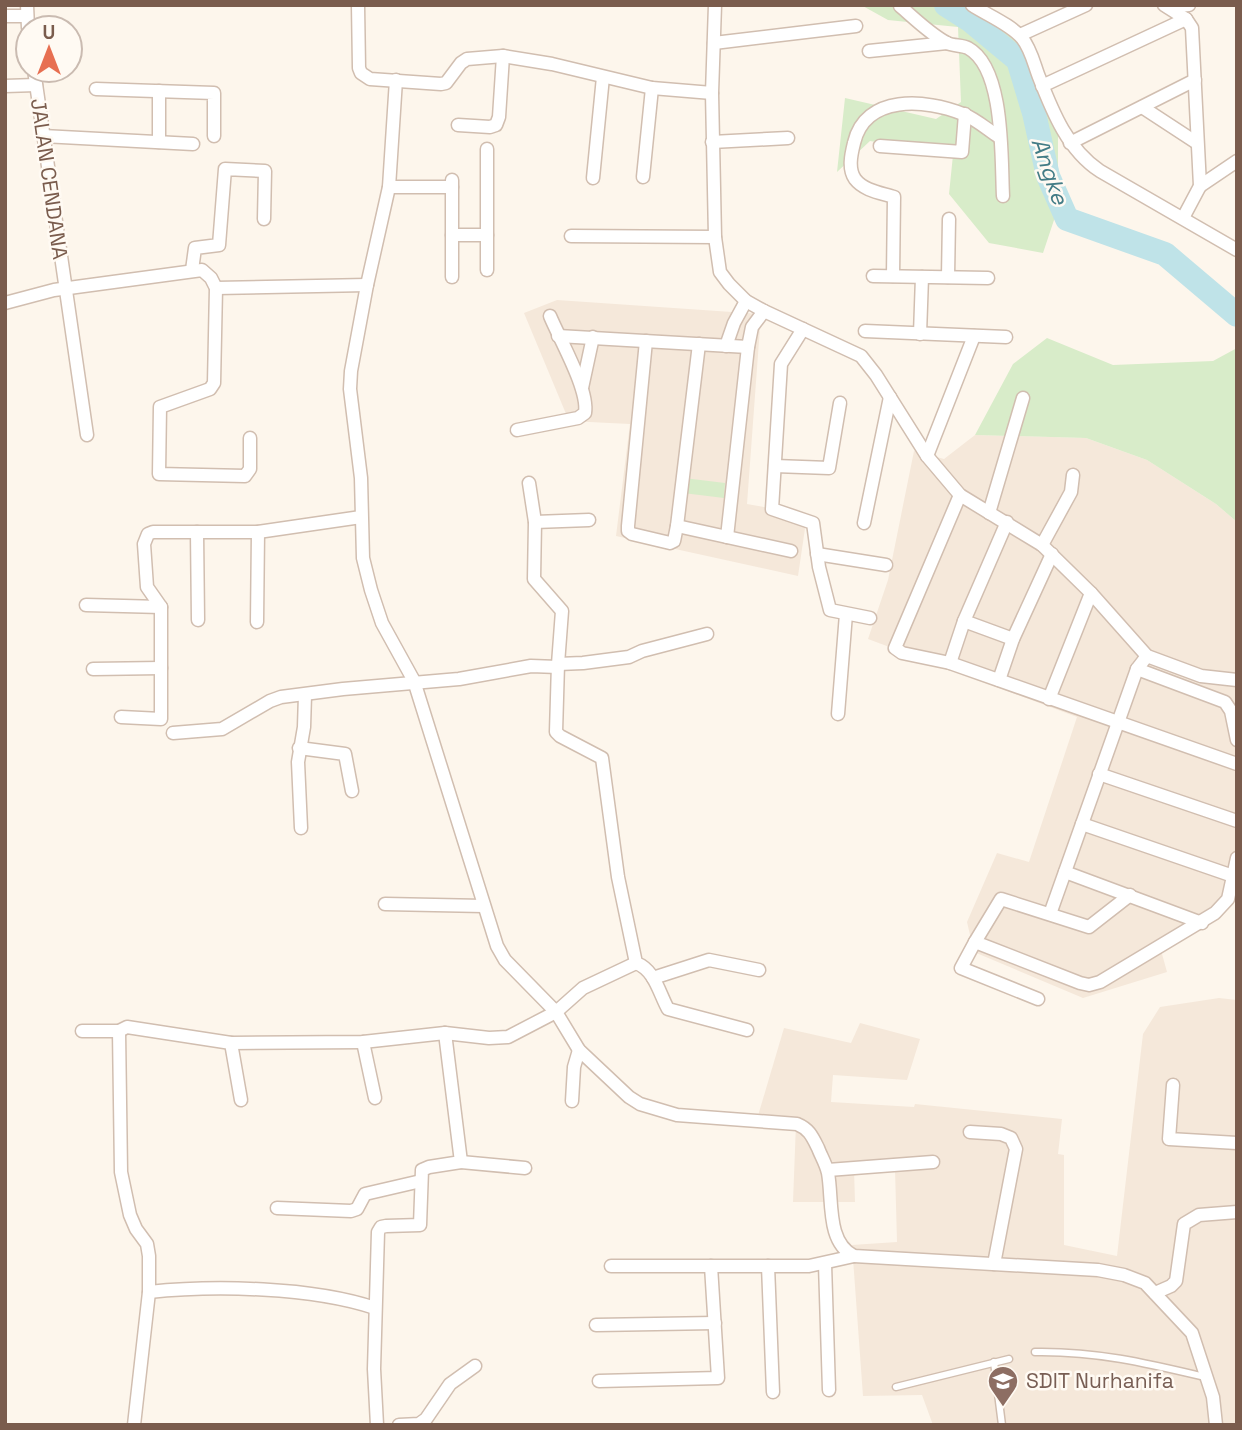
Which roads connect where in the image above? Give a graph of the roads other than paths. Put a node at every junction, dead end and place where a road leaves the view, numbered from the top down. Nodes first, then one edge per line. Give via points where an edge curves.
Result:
1 (358, 5) edge
2 (715, 5) edge
3 (972, 5) edge
4 (1086, 5) edge
5 (1189, 5) edge
6 (900, 6) edge
7 (1166, 6) edge
8 (1186, 19) junction
9 (856, 26) dead end
10 (1020, 36) junction
11 (714, 43) junction
12 (947, 43) junction
13 (869, 51) dead end
14 (503, 56) junction
15 (603, 77) junction
16 (396, 80) junction
17 (1195, 80) junction
18 (36, 85) joint
19 (5, 86) edge
20 (1042, 86) junction
21 (652, 88) junction
22 (96, 89) dead end
23 (159, 91) junction
24 (712, 93) junction
25 (1142, 107) junction
26 (965, 114) junction
27 (458, 125) dead end
28 (43, 136) junction
29 (214, 136) dead end
30 (999, 137) junction
31 (788, 138) dead end
32 (159, 142) junction
33 (712, 142) junction
34 (1070, 143) junction
35 (1197, 143) junction
36 (193, 144) dead end
37 (880, 146) dead end
38 (487, 149) dead end
39 (1236, 162) edge
40 (643, 177) dead end
41 (593, 178) dead end
42 (1200, 186) junction
43 (389, 187) junction
44 (1003, 196) dead end
45 (1183, 218) junction
46 (264, 219) dead end
47 (949, 219) dead end
48 (452, 234) junction
49 (487, 234) junction
50 (571, 236) dead end
51 (715, 237) junction
52 (1237, 250) edge
53 (192, 270) junction
54 (487, 270) dead end
55 (873, 276) dead end
56 (893, 276) junction
57 (452, 277) dead end
58 (922, 277) junction
59 (948, 277) junction
60 (988, 278) dead end
61 (367, 285) junction
62 (65, 288) junction
63 (216, 289) junction
64 (746, 300) junction
65 (5, 303) edge
66 (764, 311) junction
67 (550, 316) dead end
68 (803, 329) junction
69 (865, 331) dead end
70 (920, 334) junction
71 (558, 336) junction
72 (974, 336) junction
73 (593, 337) junction
74 (1006, 337) dead end
75 (646, 341) junction
76 (699, 344) junction
77 (726, 346) junction
78 (748, 347) junction
79 (582, 388) junction
80 (890, 397) junction
81 (1023, 398) dead end
82 (840, 403) dead end
83 (517, 430) dead end
84 (87, 435) dead end
85 (250, 438) dead end
86 (927, 456) junction
87 (775, 466) junction
88 (1073, 475) dead end
89 (529, 483) dead end
90 (960, 495) junction
91 (989, 513) junction
92 (361, 517) junction
93 (589, 520) dead end
94 (535, 522) junction
95 (1007, 522) junction
96 (864, 523) dead end
97 (677, 526) junction
98 (197, 532) junction
99 (258, 532) junction
100 (727, 537) junction
101 (1047, 549) junction
102 (791, 551) dead end
103 (817, 554) junction
104 (886, 565) dead end
105 (1091, 593) junction
106 (86, 605) dead end
107 (161, 607) junction
108 (846, 614) junction
109 (870, 618) dead end
110 (198, 620) dead end
111 (964, 621) junction
112 (257, 622) dead end
113 (707, 634) dead end
114 (1013, 639) junction
115 (1147, 656) junction
116 (950, 663) junction
117 (558, 665) junction
118 (160, 668) junction
119 (93, 669) dead end
120 (1137, 669) junction
121 (999, 680) junction
122 (1237, 680) edge
123 (414, 681) junction
124 (305, 695) junction
125 (1049, 699) junction
126 (838, 714) dead end
127 (121, 716) dead end
128 (1117, 723) junction
129 (173, 733) dead end
130 (1237, 740) edge
131 (299, 748) junction
132 (1237, 764) edge
133 (1099, 774) junction
134 (352, 791) dead end
135 (1237, 821) edge
136 (1082, 824) junction
137 (301, 828) dead end
138 (1237, 858) edge
139 (1065, 872) junction
140 (1233, 876) junction
141 (1130, 895) junction
142 (385, 904) dead end
143 (484, 906) junction
144 (1049, 914) junction
145 (1202, 923) junction
146 (975, 942) junction
147 (636, 963) junction
148 (759, 970) dead end
149 (653, 978) junction
150 (1038, 999) dead end
151 (556, 1012) junction
152 (747, 1030) dead end
153 (82, 1031) dead end
154 (119, 1031) junction
155 (445, 1033) junction
156 (363, 1042) junction
157 (231, 1043) junction
158 (579, 1050) junction
159 (1173, 1085) dead end
160 (375, 1098) dead end
161 (241, 1100) dead end
162 (572, 1101) dead end
163 (970, 1132) dead end
164 (1237, 1143) edge
165 (461, 1162) junction
166 (933, 1162) dead end
167 (525, 1168) dead end
168 (828, 1170) junction
169 (421, 1181) junction
170 (276, 1208) dead end
171 (1237, 1212) edge
172 (854, 1256) junction
173 (825, 1264) junction
174 (994, 1264) junction
175 (611, 1266) dead end
176 (711, 1266) junction
177 (768, 1266) junction
178 (149, 1292) junction
179 (1156, 1293) junction
180 (375, 1308) junction
181 (715, 1323) junction
182 (596, 1325) dead end
183 (1035, 1352) dead end
184 (1009, 1359) dead end
185 (994, 1362) junction
186 (475, 1366) dead end
187 (1207, 1377) junction
188 (599, 1381) dead end
189 (896, 1387) dead end
190 (829, 1390) dead end
191 (773, 1392) dead end
192 (134, 1425) edge
193 (377, 1425) edge
194 (399, 1425) edge
195 (1002, 1425) edge
196 (1216, 1425) edge

1 - 16 street via 361,73 370,79
2 - 11 street
3 - 10 street
4 - 10 street
5 - 7 street
6 - 12 street
7 - 8 street
8 - 17 street via 1192,28
8 - 20 street
9 - 11 street
10 - 20 street
11 - 24 street
12 - 13 street
12 - 30 street via 968,48 991,76
14 - 15 street
14 - 16 street via 467,59 446,83
14 - 27 street via 496,125
15 - 21 street
15 - 41 street
16 - 43 street
17 - 25 street
17 - 35 street
18 - 19 street
18 - 28 street, JALAN CENDANA
20 - 34 street
21 - 24 street
21 - 40 street
22 - 23 street
23 - 29 street via 214,93
23 - 32 street
24 - 33 street
25 - 34 street
25 - 35 street
26 - 30 street
26 - 37 street via 962,152
26 - 56 street via 935,105 885,107 869,115 855,137 850,161 854,178 866,188 894,197
28 - 32 street
28 - 62 street, JALAN CENDANA
30 - 44 street
31 - 33 street
32 - 36 street
33 - 51 street
34 - 45 street via 1089,163
35 - 42 street
38 - 49 street
39 - 42 street
42 - 45 street
43 - 48 street via 452,184
43 - 61 street
45 - 52 street
46 - 53 street via 265,171 225,169 219,246 195,248
47 - 59 street
48 - 49 street
48 - 57 street
49 - 54 street
50 - 51 street
51 - 64 street via 720,272
53 - 62 street
53 - 63 street via 202,270
55 - 56 street
56 - 58 street
58 - 59 street
58 - 70 street
59 - 60 street
61 - 63 street
61 - 92 street via 350,389
62 - 65 street
62 - 84 street, JALAN CENDANA
63 - 85 street via 213,386 160,407 159,474 245,476 250,469
64 - 66 street
64 - 77 street
66 - 68 street
66 - 78 street via 752,327
67 - 71 street
68 - 80 street via 861,356
68 - 87 street via 781,364
69 - 70 street
70 - 72 street
71 - 73 street
71 - 79 street
72 - 74 street
72 - 86 street
73 - 75 street
73 - 79 street
75 - 76 street
75 - 97 street via 628,531 670,543
76 - 77 street
76 - 97 street
77 - 78 street
78 - 100 street
79 - 83 street via 583,416
80 - 86 street
80 - 96 street
81 - 91 street
82 - 87 street via 829,468
86 - 90 street
87 - 103 street via 772,509 811,521
88 - 101 street via 1071,492
89 - 94 street
90 - 91 street
90 - 116 street via 895,648
91 - 95 street
92 - 99 street
92 - 123 street via 363,558 371,590
93 - 94 street
94 - 117 street via 534,579 562,611
95 - 101 street
95 - 111 street
97 - 100 street
98 - 99 street
98 - 107 street via 153,532 146,538 147,587
98 - 110 street
99 - 112 street
100 - 102 street
101 - 105 street
101 - 114 street
103 - 104 street
103 - 108 street via 830,610
105 - 115 street
105 - 125 street
106 - 107 street
107 - 118 street
108 - 109 street
108 - 126 street
111 - 114 street
111 - 116 street
113 - 117 street via 629,657
114 - 121 street
115 - 120 street
115 - 122 street via 1201,676
116 - 121 street
117 - 123 street
117 - 147 street via 556,732 599,755 603,762 618,877
118 - 119 street
118 - 127 street via 160,719
120 - 128 street
120 - 130 street via 1225,702
121 - 125 street
123 - 124 street
123 - 143 street
124 - 129 street via 270,701 222,729
124 - 131 street
125 - 128 street
128 - 132 street
128 - 133 street
131 - 134 street via 345,754
131 - 137 street
133 - 135 street
133 - 136 street
136 - 139 street
136 - 140 street
138 - 140 street
139 - 141 street
139 - 144 street
140 - 145 street via 1228,899
141 - 144 street via 1089,927
141 - 145 street
142 - 143 street
143 - 151 street via 505,960
144 - 146 street via 1001,899
145 - 146 street via 1090,985
146 - 150 street via 961,968
147 - 149 street
147 - 151 street via 583,988
148 - 149 street via 709,960
149 - 152 street via 667,1009
151 - 155 street via 509,1037
151 - 158 street
153 - 154 street
154 - 157 street via 127,1027
154 - 178 street via 121,1172 130,1215 148,1250
155 - 156 street
155 - 165 street
156 - 157 street
156 - 160 street
157 - 161 street
158 - 162 street
158 - 168 street via 629,1097 651,1109 806,1128
159 - 164 street via 1169,1139
163 - 174 street via 1001,1134 1015,1142
165 - 167 street
165 - 169 street via 424,1168
166 - 168 street
168 - 172 street via 836,1238 843,1250
169 - 170 street via 365,1194 351,1212
169 - 180 street via 420,1225 386,1226 378,1232
171 - 179 street via 1199,1215 1184,1224 1176,1281
172 - 173 street
172 - 174 street
173 - 177 street
173 - 190 street
174 - 179 street via 1098,1270 1124,1275
175 - 176 street
176 - 177 street
176 - 181 street
177 - 191 street
178 - 180 street via 192,1287 260,1291 350,1300
178 - 192 street
179 - 187 street via 1192,1333
180 - 193 street
181 - 182 street
181 - 188 street via 718,1378
183 - 187 lane via 1076,1352
184 - 185 lane
185 - 189 lane
185 - 195 lane
186 - 194 street via 450,1384 426,1419
187 - 196 street

